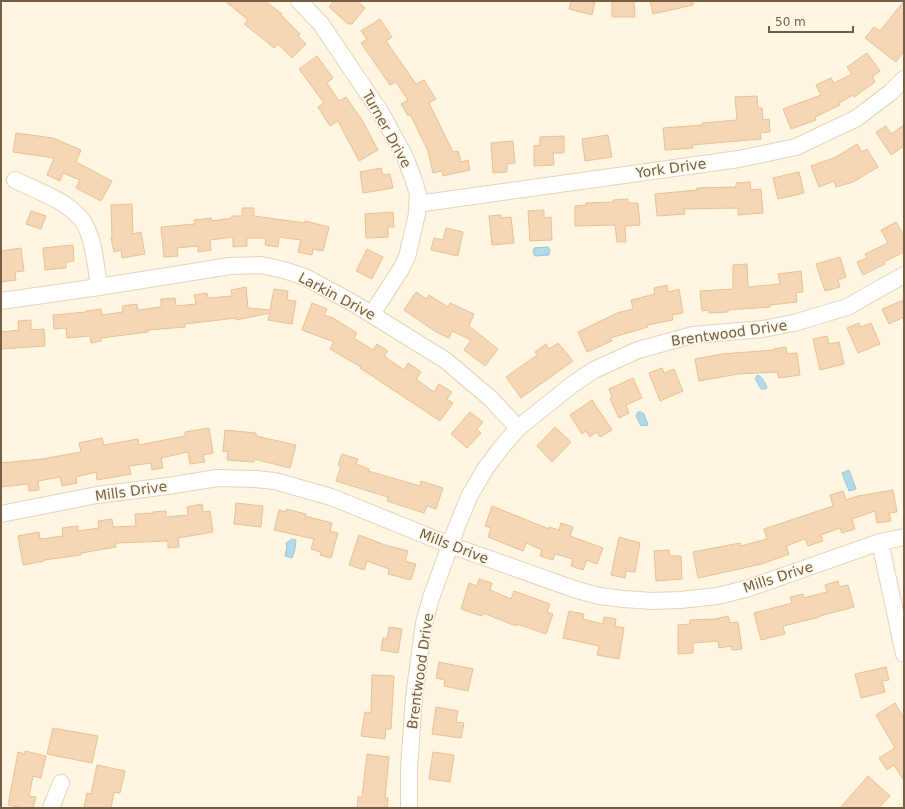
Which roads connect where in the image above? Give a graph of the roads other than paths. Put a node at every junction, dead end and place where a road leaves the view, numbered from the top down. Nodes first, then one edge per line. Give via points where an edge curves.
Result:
1 (299, 1) edge
2 (904, 79) edge
3 (15, 180) dead end
4 (417, 204) junction
5 (904, 275) edge
6 (99, 287) junction
7 (1, 301) edge
8 (372, 314) junction
9 (518, 428) junction
10 (1, 514) edge
11 (904, 537) edge
12 (880, 542) junction
13 (450, 545) junction
14 (904, 654) edge
15 (61, 783) dead end
16 (51, 808) edge
17 (409, 808) edge

1 - 4 street, Turner Drive via 321,24 381,113 408,164 418,194
2 - 4 street, York Drive via 857,118 796,147 739,159
3 - 6 street via 68,206 79,216 92,245
4 - 8 street, Turner Drive via 407,257
5 - 9 street, Brentwood Drive via 847,307 794,323 763,329 693,335 638,350 594,370 572,384
6 - 7 street, Larkin Drive
6 - 8 street, Larkin Drive via 230,266 261,265 305,277
8 - 9 street, Larkin Drive via 445,360 490,398
9 - 13 street, Brentwood Drive via 485,469 469,497
10 - 13 street, Mills Drive via 97,495 217,478 256,479 275,481 331,497
11 - 12 street, Mills Drive
12 - 13 street, Mills Drive via 749,588 718,596 652,601 599,596
12 - 14 street
13 - 17 street, Brentwood Drive via 424,623 414,698
15 - 16 street

